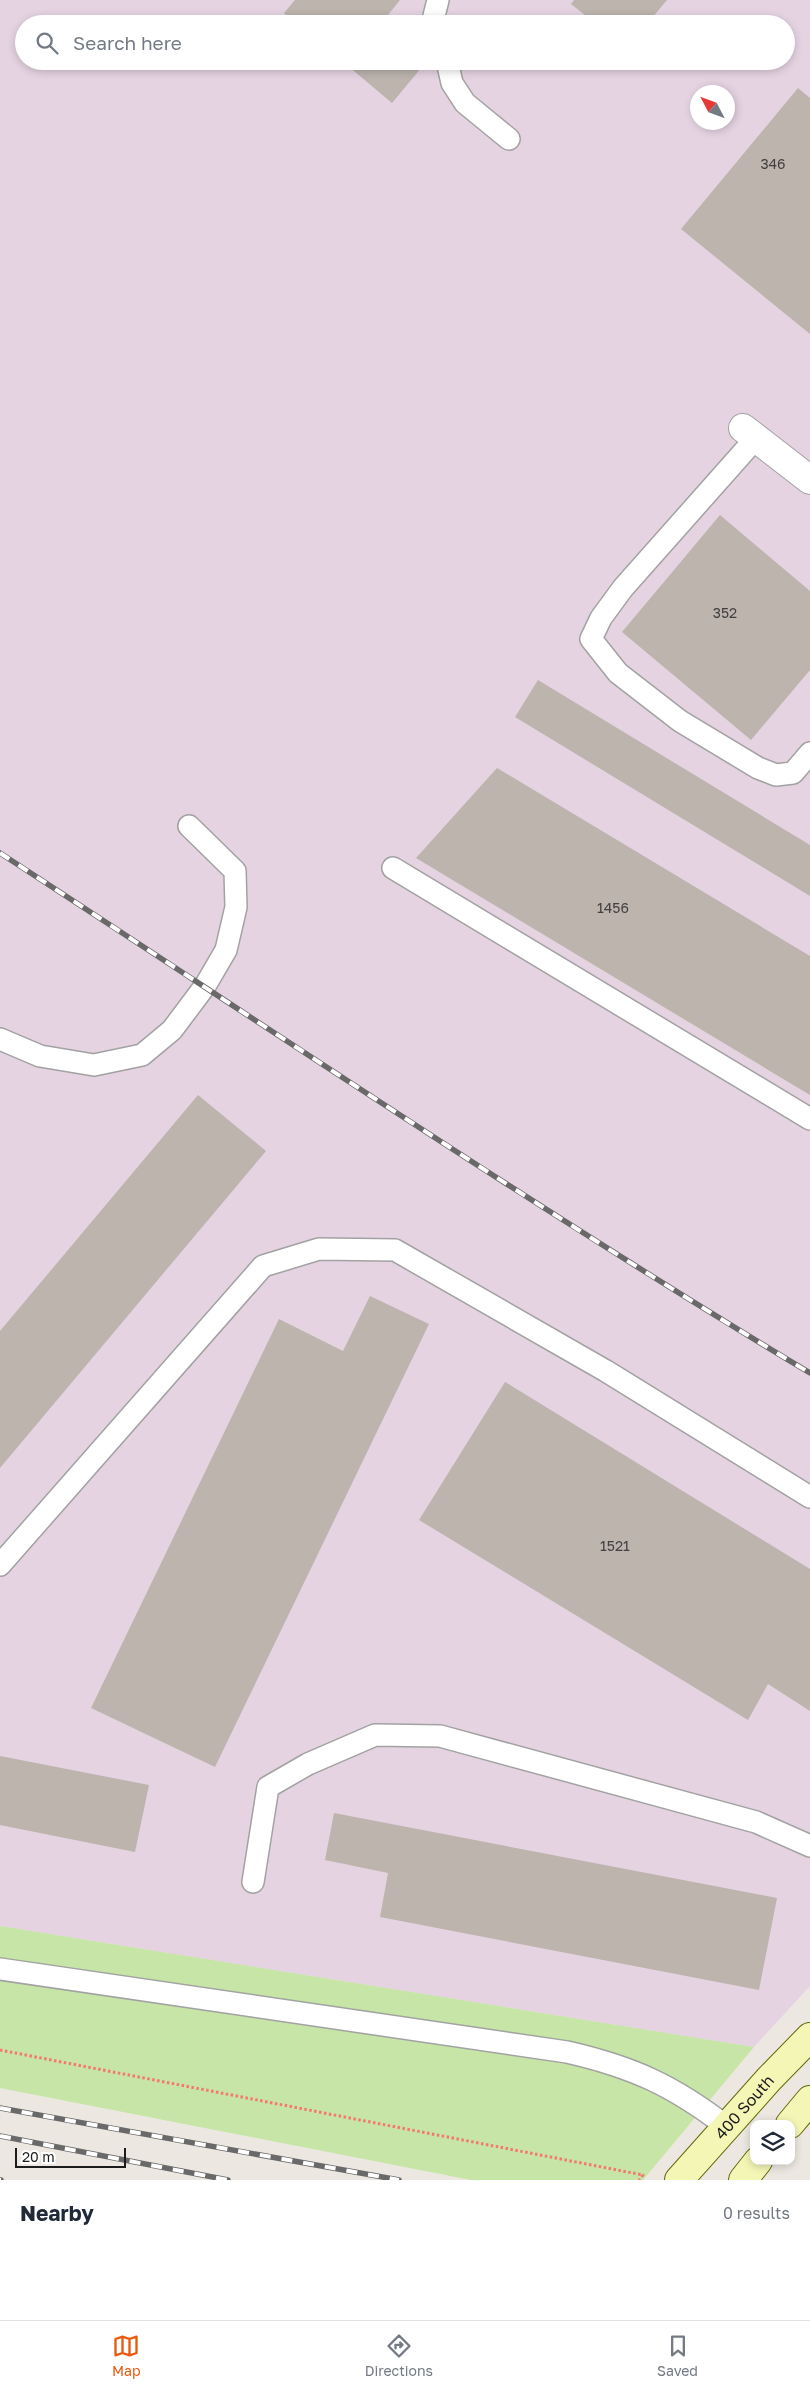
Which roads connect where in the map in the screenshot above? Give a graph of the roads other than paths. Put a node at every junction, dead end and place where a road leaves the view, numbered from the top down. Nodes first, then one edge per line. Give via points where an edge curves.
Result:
1 (438, 0) edge
2 (434, 15) edge
3 (449, 70) edge
4 (509, 139) dead end
5 (749, 433) joint
6 (810, 480) edge
7 (810, 753) edge
8 (189, 826) dead end
9 (393, 868) dead end
10 (0, 1039) edge
11 (810, 1119) edge
12 (810, 1497) edge
13 (0, 1565) edge
14 (810, 1846) edge
15 (253, 1882) dead end
16 (0, 1969) edge
17 (810, 2037) edge
18 (810, 2100) edge
19 (793, 2120) edge
20 (727, 2127) junction
21 (755, 2165) edge
22 (679, 2180) edge
23 (743, 2180) edge

1 - 2 lane
3 - 4 lane via 452,83 465,104
5 - 6 street
5 - 7 lane via 623,588 601,618 591,639 618,673 680,721 758,768 776,775 793,773
8 - 10 lane via 235,871 236,907 226,950 205,986 172,1030 142,1055 94,1065 40,1056
9 - 11 lane
12 - 13 lane via 606,1371 395,1250 319,1249 263,1266
14 - 15 lane via 756,1822 440,1736 375,1735 308,1764 268,1787
16 - 20 lane via 576,2054 638,2072 670,2087
17 - 20 street, 400 South
18 - 19 street
20 - 22 street, 400 South
21 - 23 street

